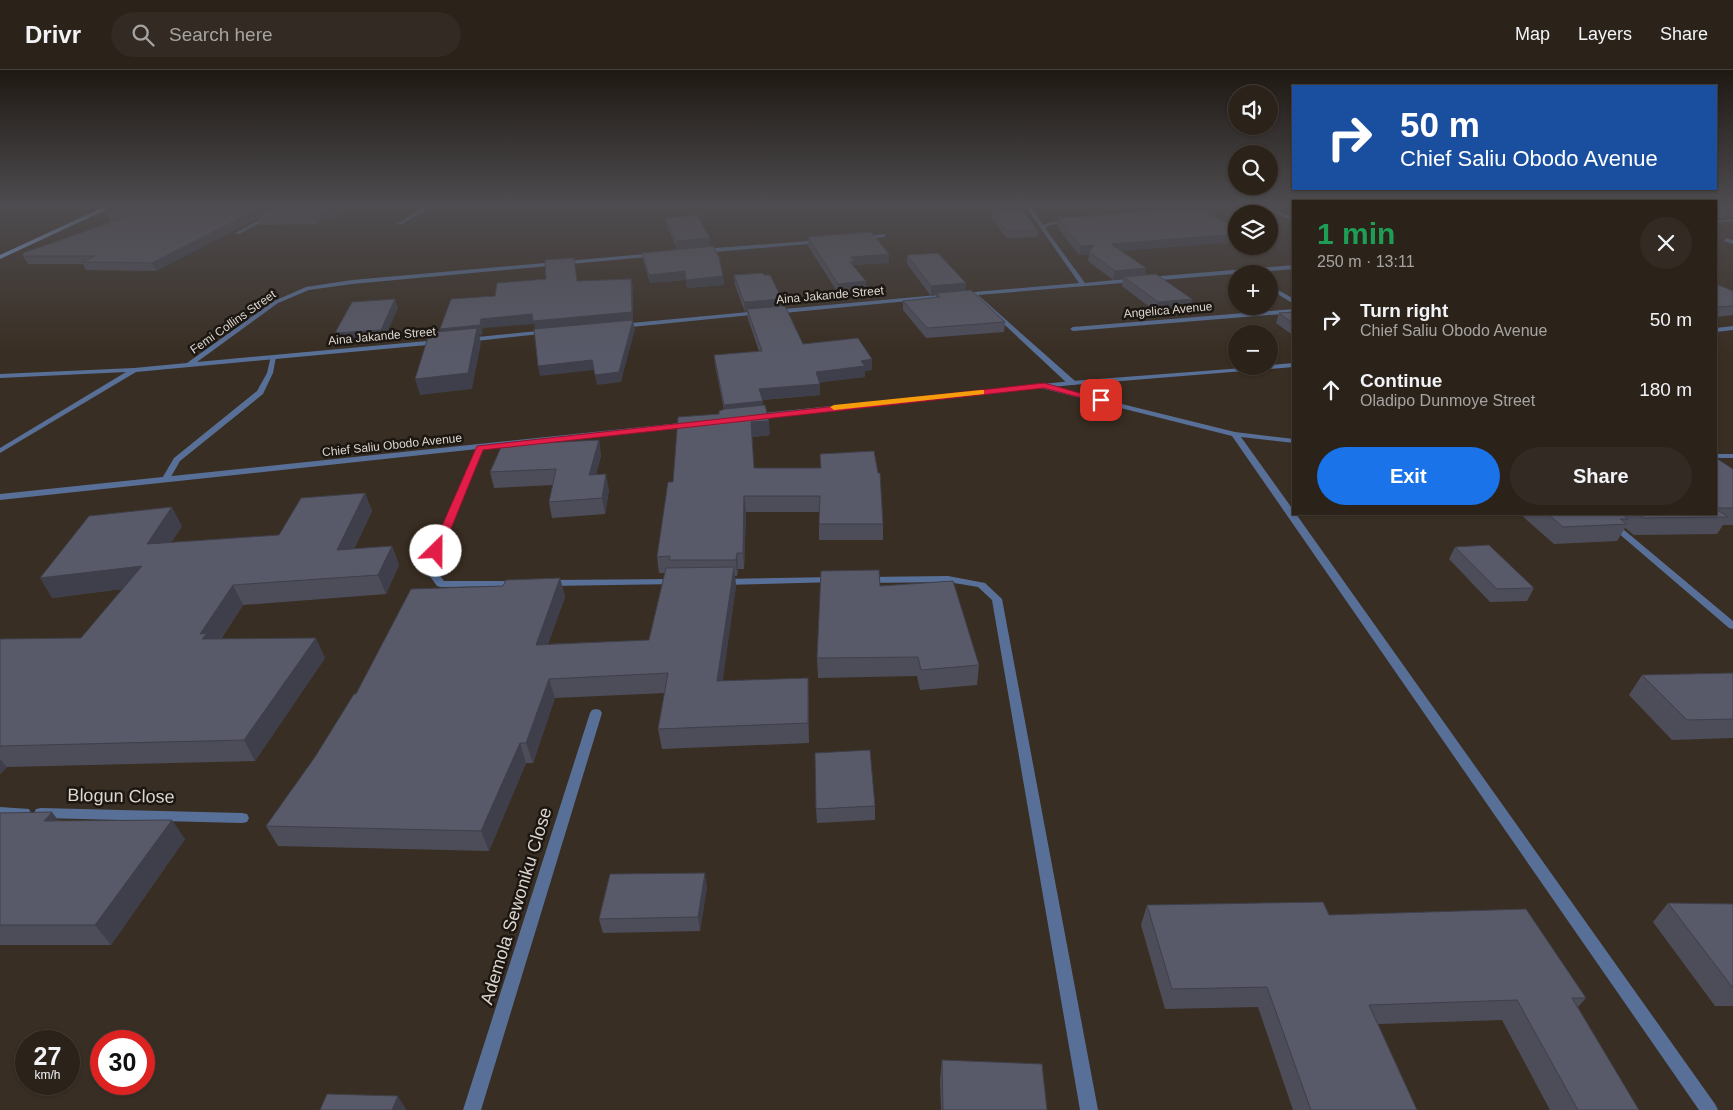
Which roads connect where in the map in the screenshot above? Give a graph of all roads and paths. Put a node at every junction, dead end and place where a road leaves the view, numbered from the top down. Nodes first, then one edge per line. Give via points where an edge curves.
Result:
1 (651, 256) edge
2 (1062, 256) edge
3 (1292, 266) edge
4 (1278, 268) edge
5 (1228, 273) edge
6 (1083, 284) junction
7 (1278, 292) edge
8 (974, 294) junction
9 (1292, 301) edge
10 (1292, 311) edge
11 (609, 327) edge
12 (1733, 328) edge
13 (1073, 329) dead end
14 (1717, 330) edge
15 (559, 331) edge
16 (461, 340) edge
17 (451, 341) edge
18 (273, 357) junction
19 (189, 365) junction
20 (1292, 365) edge
21 (134, 370) junction
22 (0, 376) edge
23 (1072, 383) junction
24 (1044, 386) junction
25 (748, 417) edge
26 (698, 423) edge
27 (1235, 434) junction
28 (1292, 441) edge
29 (480, 448) junction
30 (0, 451) edge
31 (1717, 456) edge
32 (1733, 456) edge
33 (165, 480) junction
34 (0, 497) edge
35 (1601, 515) edge
36 (692, 582) edge
37 (712, 582) edge
38 (1733, 626) edge
39 (596, 712) dead end
40 (0, 812) edge
41 (242, 818) dead end
42 (472, 1110) edge
43 (1089, 1110) edge
44 (1709, 1110) edge

1 - 19 street, Femi Collins Street via 308,288 276,302
2 - 6 street
3 - 4 street, Aina Jakande Street
5 - 6 street, Aina Jakande Street
6 - 8 street, Aina Jakande Street
7 - 9 street
8 - 11 street, Aina Jakande Street
8 - 23 street
10 - 13 street, Angelica Avenue
12 - 14 street
15 - 16 street
17 - 18 street, Aina Jakande Street
18 - 19 street, Aina Jakande Street
18 - 33 street via 270,373 260,392 177,460
19 - 21 street, Aina Jakande Street
20 - 23 street
21 - 22 street, Aina Jakande Street
21 - 30 street
23 - 24 street
24 - 25 street
24 - 27 street
26 - 29 street, Chief Saliu Obodo Avenue
27 - 28 street
27 - 44 street
29 - 33 street, Chief Saliu Obodo Avenue
29 - 36 street via 429,568 441,584
31 - 32 street
33 - 34 street, Chief Saliu Obodo Avenue
35 - 38 street
37 - 43 street via 948,579 981,585 997,599
39 - 42 street, Ademola Sewoniku Close
40 - 41 street, Blogun Close

